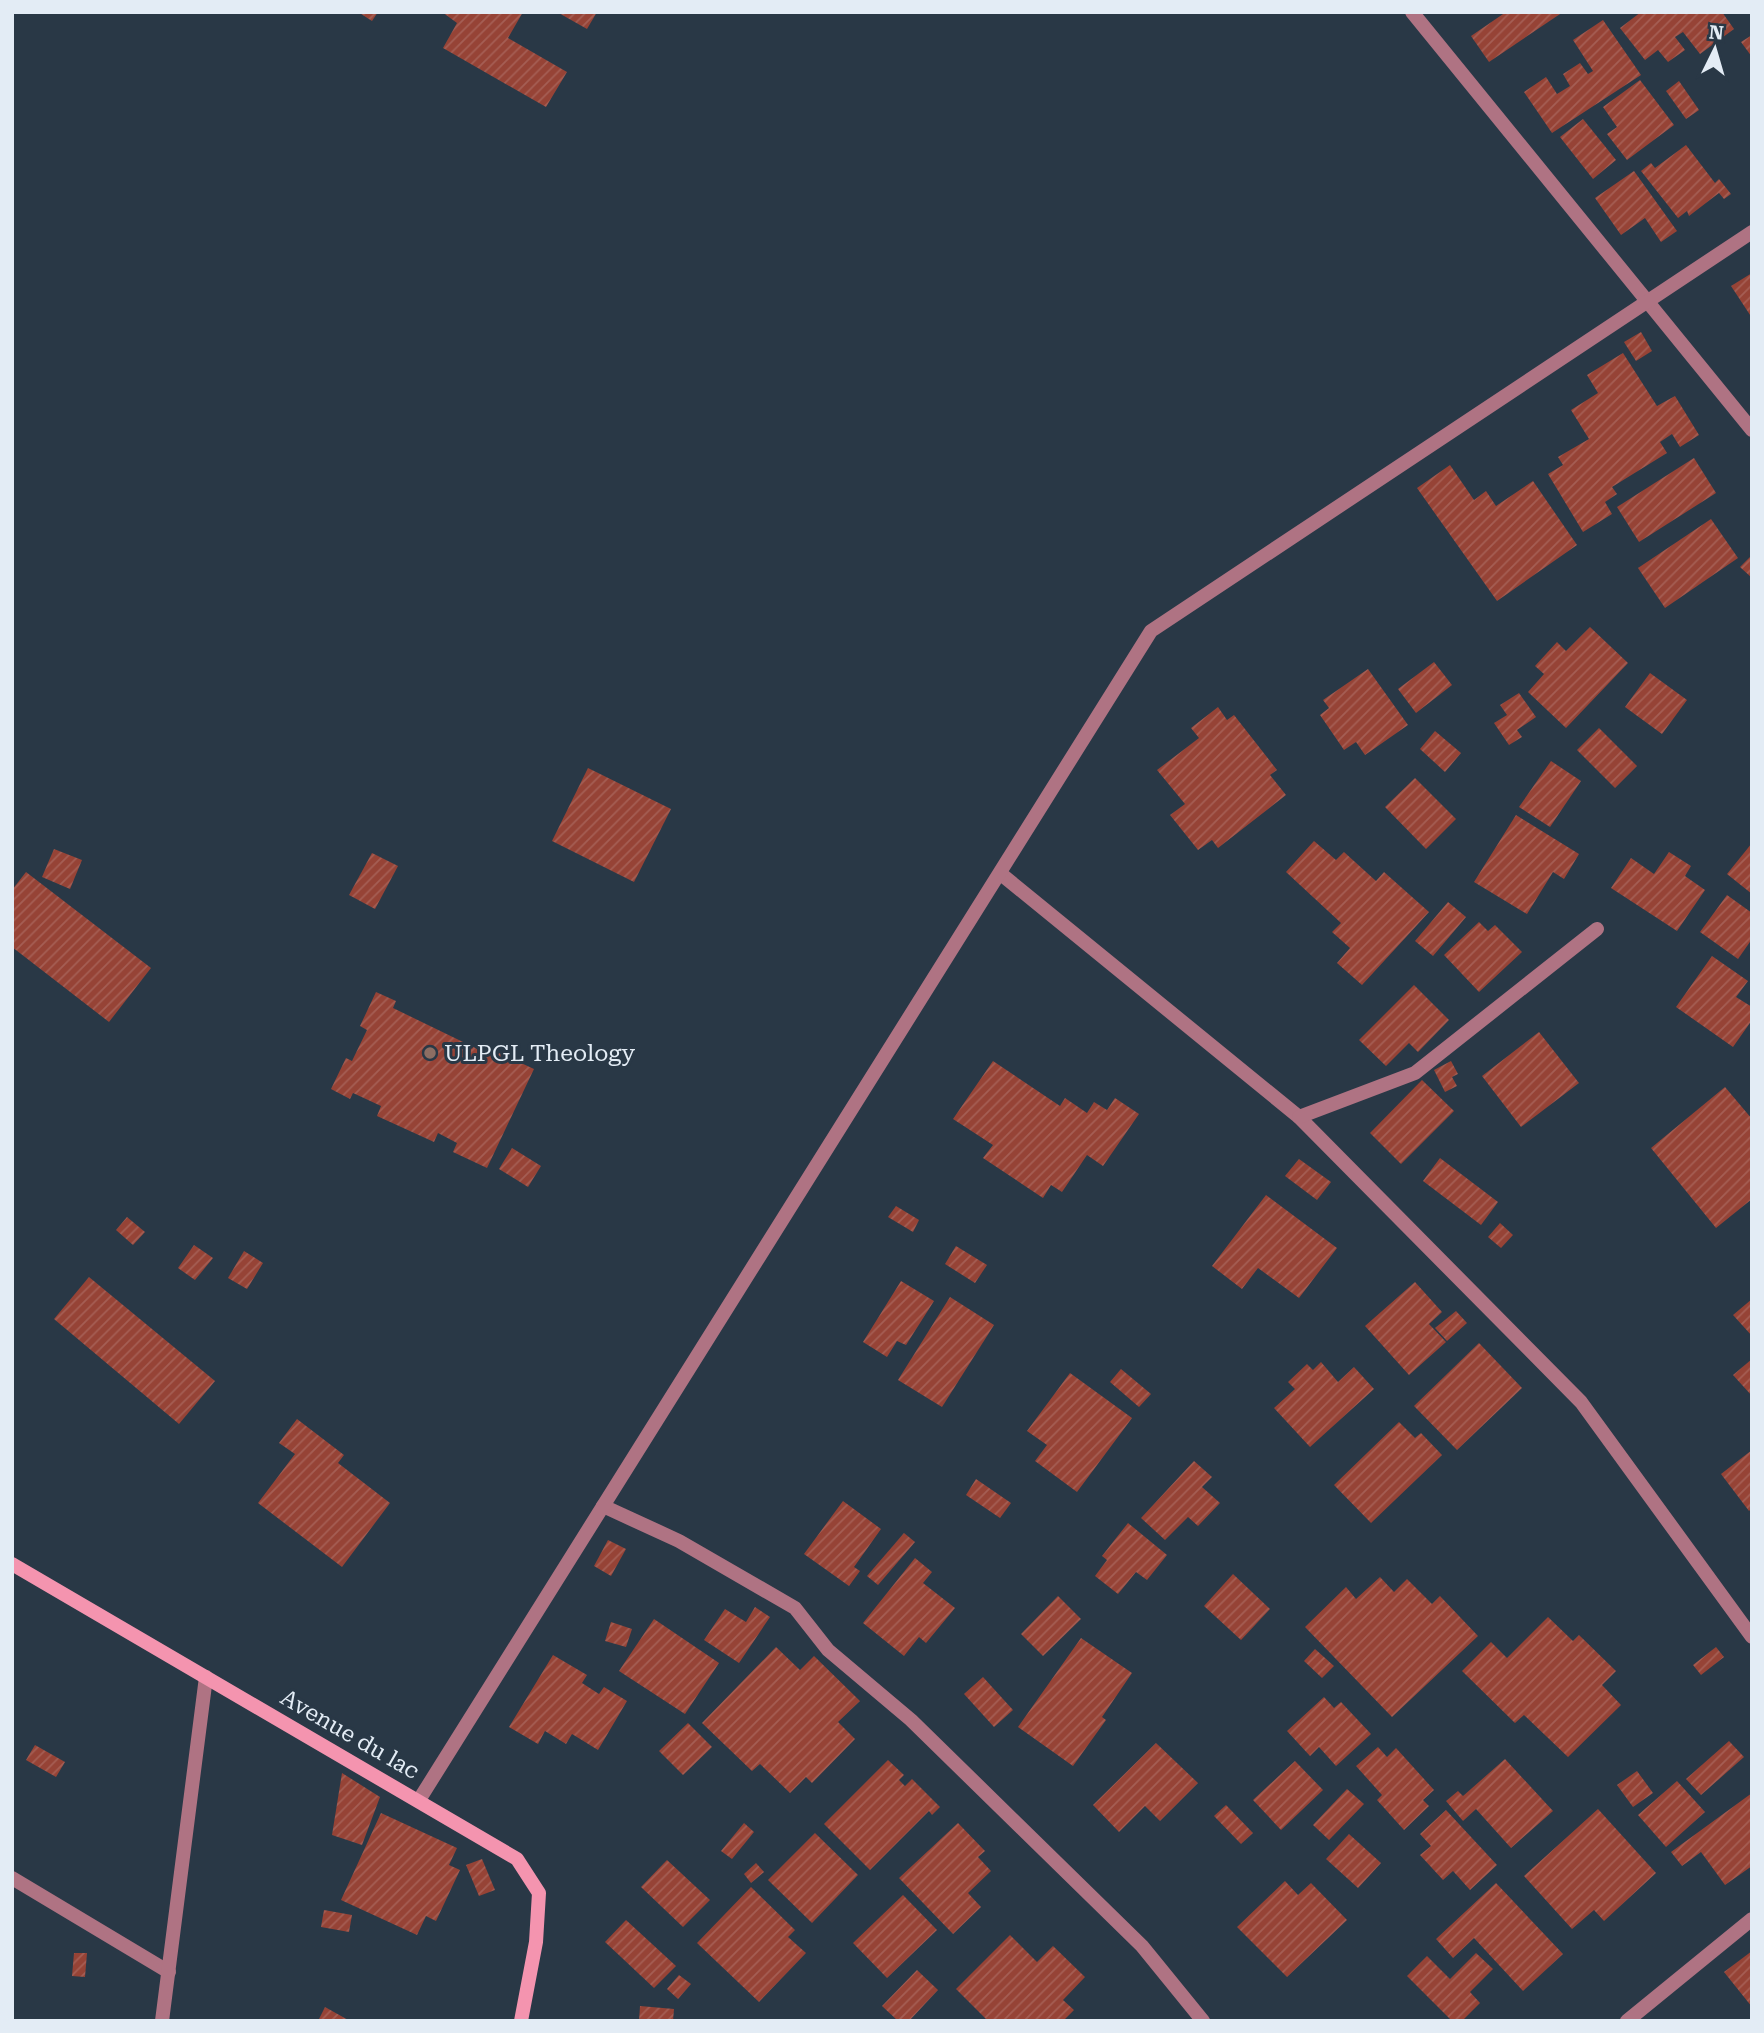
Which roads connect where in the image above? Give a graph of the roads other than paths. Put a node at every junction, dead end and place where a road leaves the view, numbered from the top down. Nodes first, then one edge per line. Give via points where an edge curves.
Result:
1 (1412, 12) edge
2 (1752, 232) edge
3 (1648, 300) junction
4 (1752, 430) edge
5 (1001, 874) junction
6 (1597, 929) dead end
7 (1298, 1117) junction
8 (603, 1506) junction
9 (12, 1564) edge
10 (1752, 1637) edge
11 (206, 1677) junction
12 (419, 1800) junction
13 (12, 1878) edge
14 (1752, 1919) edge
15 (170, 1972) junction
16 (162, 2021) edge
17 (521, 2021) edge
18 (1203, 2021) edge
19 (1627, 2021) edge

1 - 3 street
2 - 3 street
3 - 4 street
3 - 5 street via 1152,631
5 - 7 street
5 - 8 street
6 - 7 street via 1415,1073
7 - 10 street via 1581,1402
8 - 12 street
8 - 18 street via 679,1541 794,1608 828,1650 911,1720 1142,1946
9 - 11 main road, Avenue du lac
11 - 12 main road, Avenue du lac
11 - 15 street
12 - 17 main road, Avenue du lac via 517,1859 539,1893 536,1942
13 - 15 street
14 - 19 street
15 - 16 street

